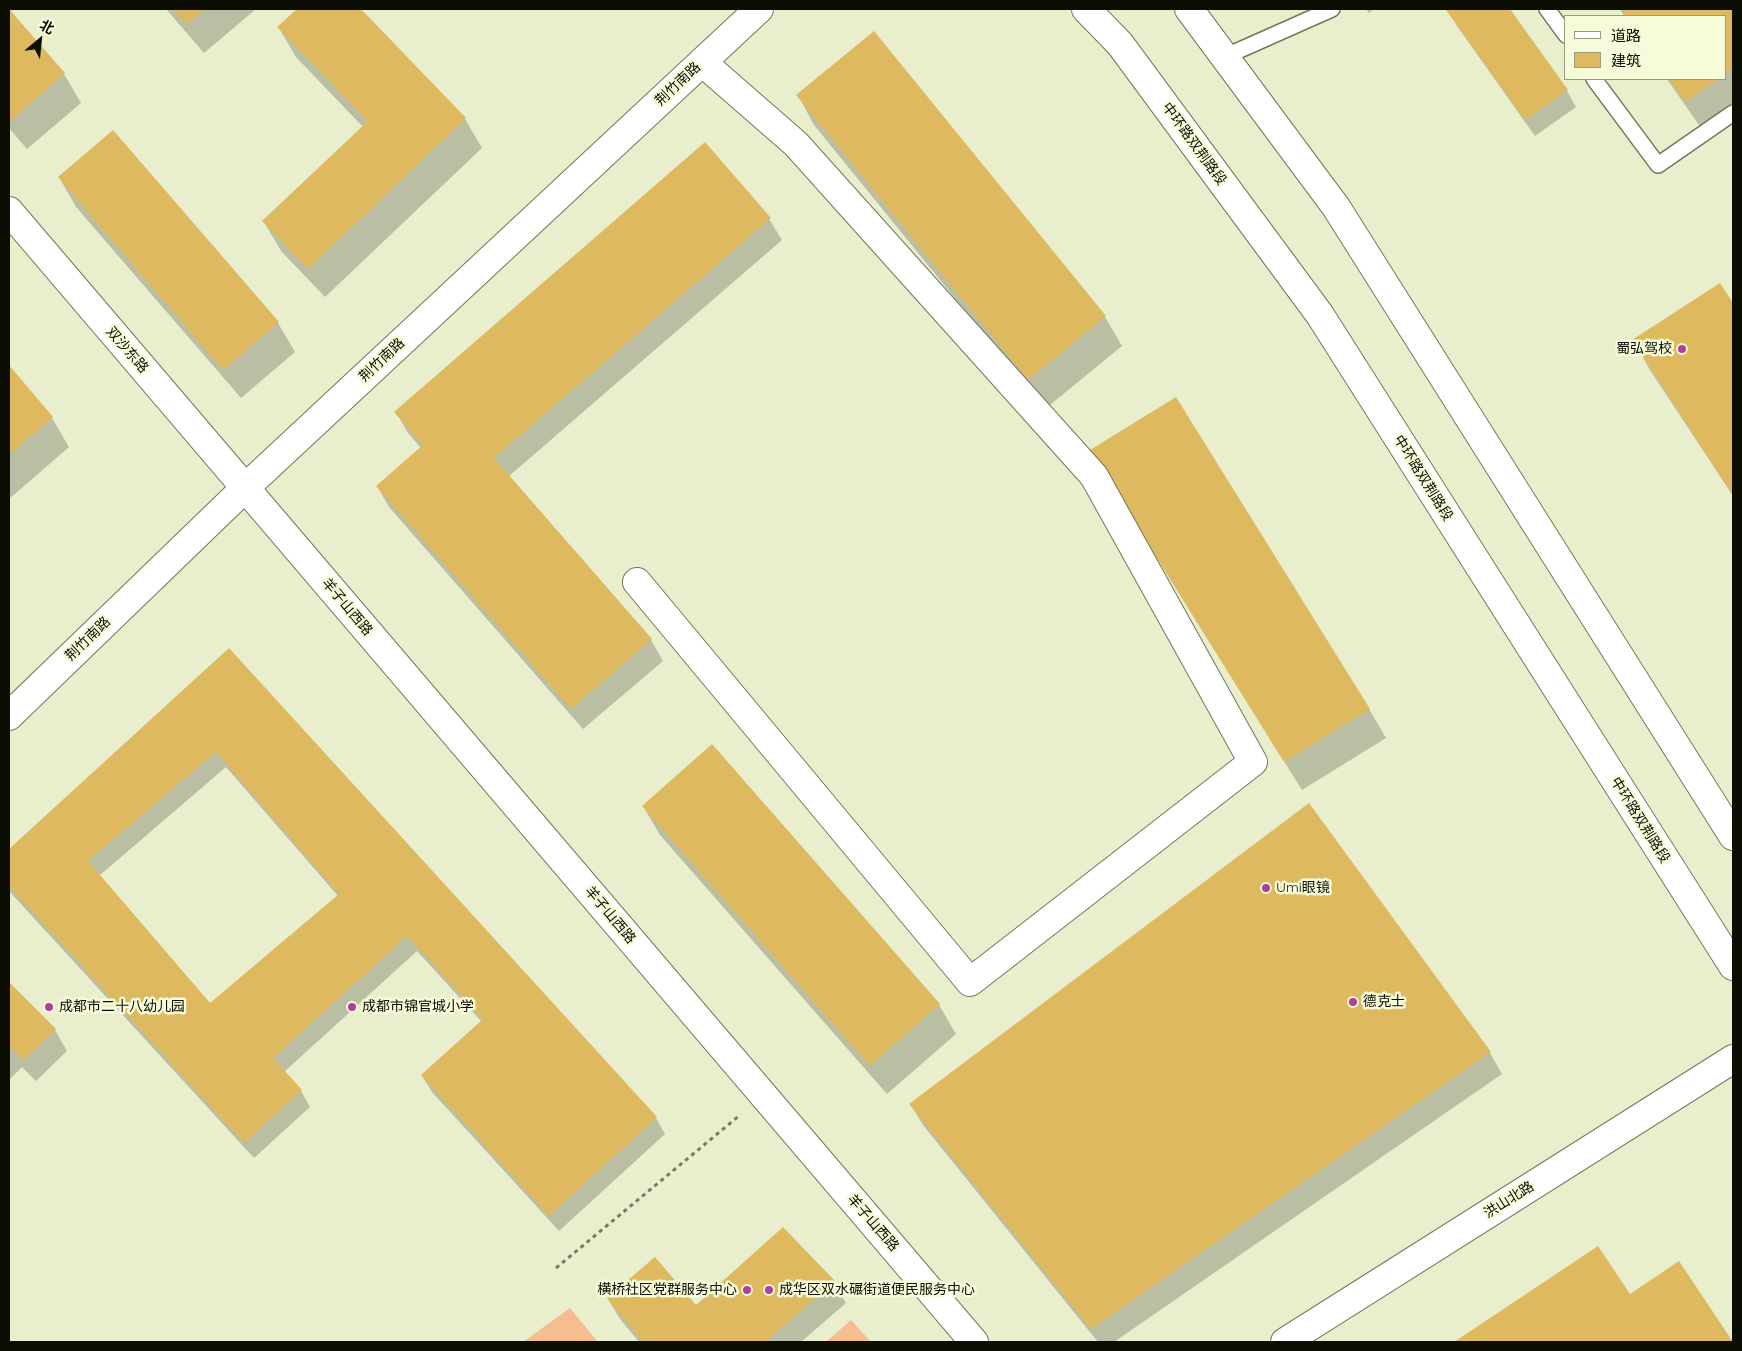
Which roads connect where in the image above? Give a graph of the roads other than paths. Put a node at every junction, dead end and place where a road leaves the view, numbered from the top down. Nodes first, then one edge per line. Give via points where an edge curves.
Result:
1 (759, 9) edge
2 (1086, 9) edge
3 (1189, 9) edge
4 (1332, 9) edge
5 (1547, 9) edge
6 (1564, 31) edge
7 (1224, 57) junction
8 (702, 62) junction
9 (1595, 80) edge
10 (1733, 114) edge
11 (9, 211) edge
12 (245, 488) junction
13 (637, 582) dead end
14 (9, 716) edge
15 (1733, 836) edge
16 (1733, 966) edge
17 (1733, 1059) edge
18 (974, 1342) edge
19 (1285, 1342) edge

1 - 8 street, 荆竹南路
2 - 16 street, 中环路双荆路段 via 1120,44 1320,316
3 - 7 street
4 - 7 lane
5 - 6 lane
7 - 15 street via 1336,208
8 - 12 street, 荆竹南路
8 - 13 street via 796,144 1094,476 1252,762 970,982
9 - 10 lane via 1658,165
11 - 12 street, 双沙东路
12 - 14 street, 荆竹南路
12 - 18 street, 羊子山西路
17 - 19 street, 洪山北路

